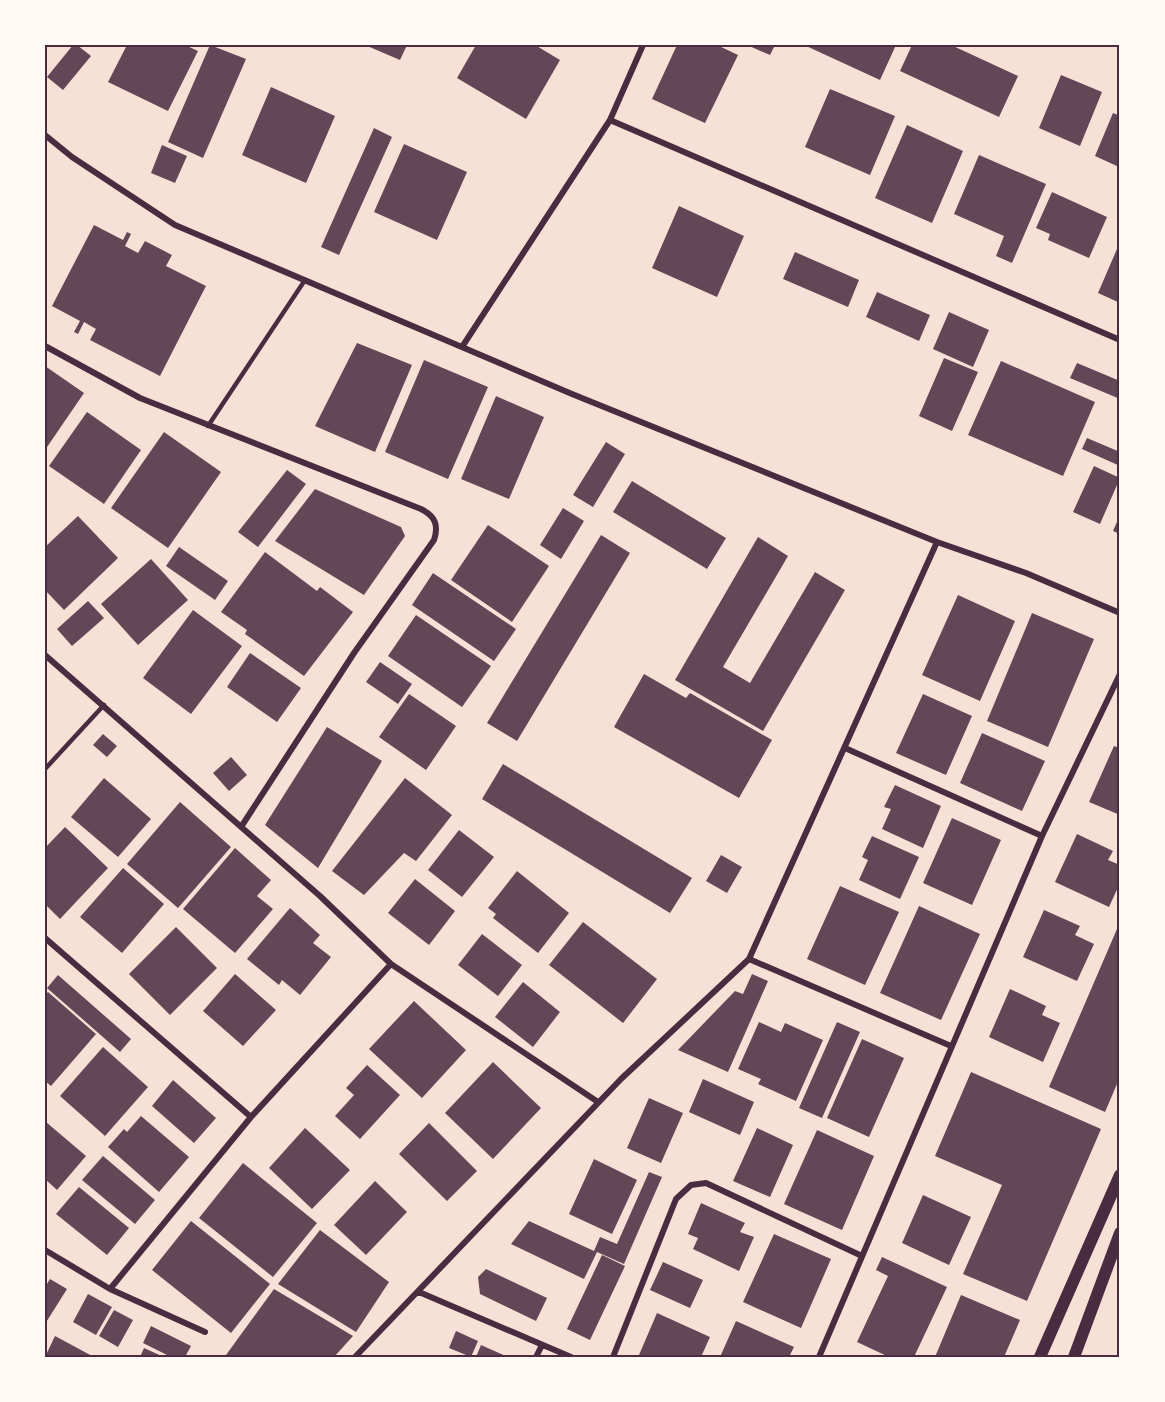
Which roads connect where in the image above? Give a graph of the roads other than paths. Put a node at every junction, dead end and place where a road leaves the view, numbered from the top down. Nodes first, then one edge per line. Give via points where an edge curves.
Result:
1 (643, 45) edge
2 (610, 120) junction
3 (45, 135) edge
4 (305, 280) junction
5 (1120, 340) edge
6 (45, 346) edge
7 (462, 347) junction
8 (208, 426) junction
9 (937, 542) junction
10 (1120, 613) edge
11 (45, 654) edge
12 (1120, 674) edge
13 (104, 705) junction
14 (845, 748) junction
15 (45, 769) edge
16 (240, 827) junction
17 (1042, 836) junction
18 (45, 938) edge
19 (749, 959) junction
20 (391, 964) junction
21 (951, 1046) junction
22 (598, 1102) junction
23 (251, 1117) junction
24 (1120, 1175) edge
25 (1120, 1233) edge
26 (45, 1250) edge
27 (862, 1256) junction
28 (110, 1288) junction
29 (419, 1292) junction
30 (204, 1332) dead end
31 (542, 1345) junction
32 (355, 1357) edge
33 (536, 1357) edge
34 (571, 1357) edge
35 (613, 1357) edge
36 (819, 1357) edge
37 (1040, 1357) edge
38 (1074, 1357) edge

1 - 2 street
2 - 5 street
2 - 7 street
3 - 4 street via 175,225
4 - 7 street
4 - 8 lane
6 - 8 street via 140,398
7 - 9 street
8 - 16 street via 421,509 430,514 437,531
9 - 10 street via 1026,573
9 - 14 street
11 - 13 street
12 - 17 street
13 - 15 lane
13 - 16 street
14 - 17 street
14 - 19 street
16 - 20 street
17 - 21 street
18 - 23 street
19 - 21 street
19 - 22 street
20 - 22 street
20 - 23 street
21 - 27 street
22 - 29 street
23 - 28 street
24 - 37 main road
25 - 38 main road
26 - 28 street
27 - 35 street via 706,1183 690,1185 676,1199
27 - 36 street
28 - 30 street
29 - 31 street
29 - 32 street
31 - 33 street
31 - 34 street

